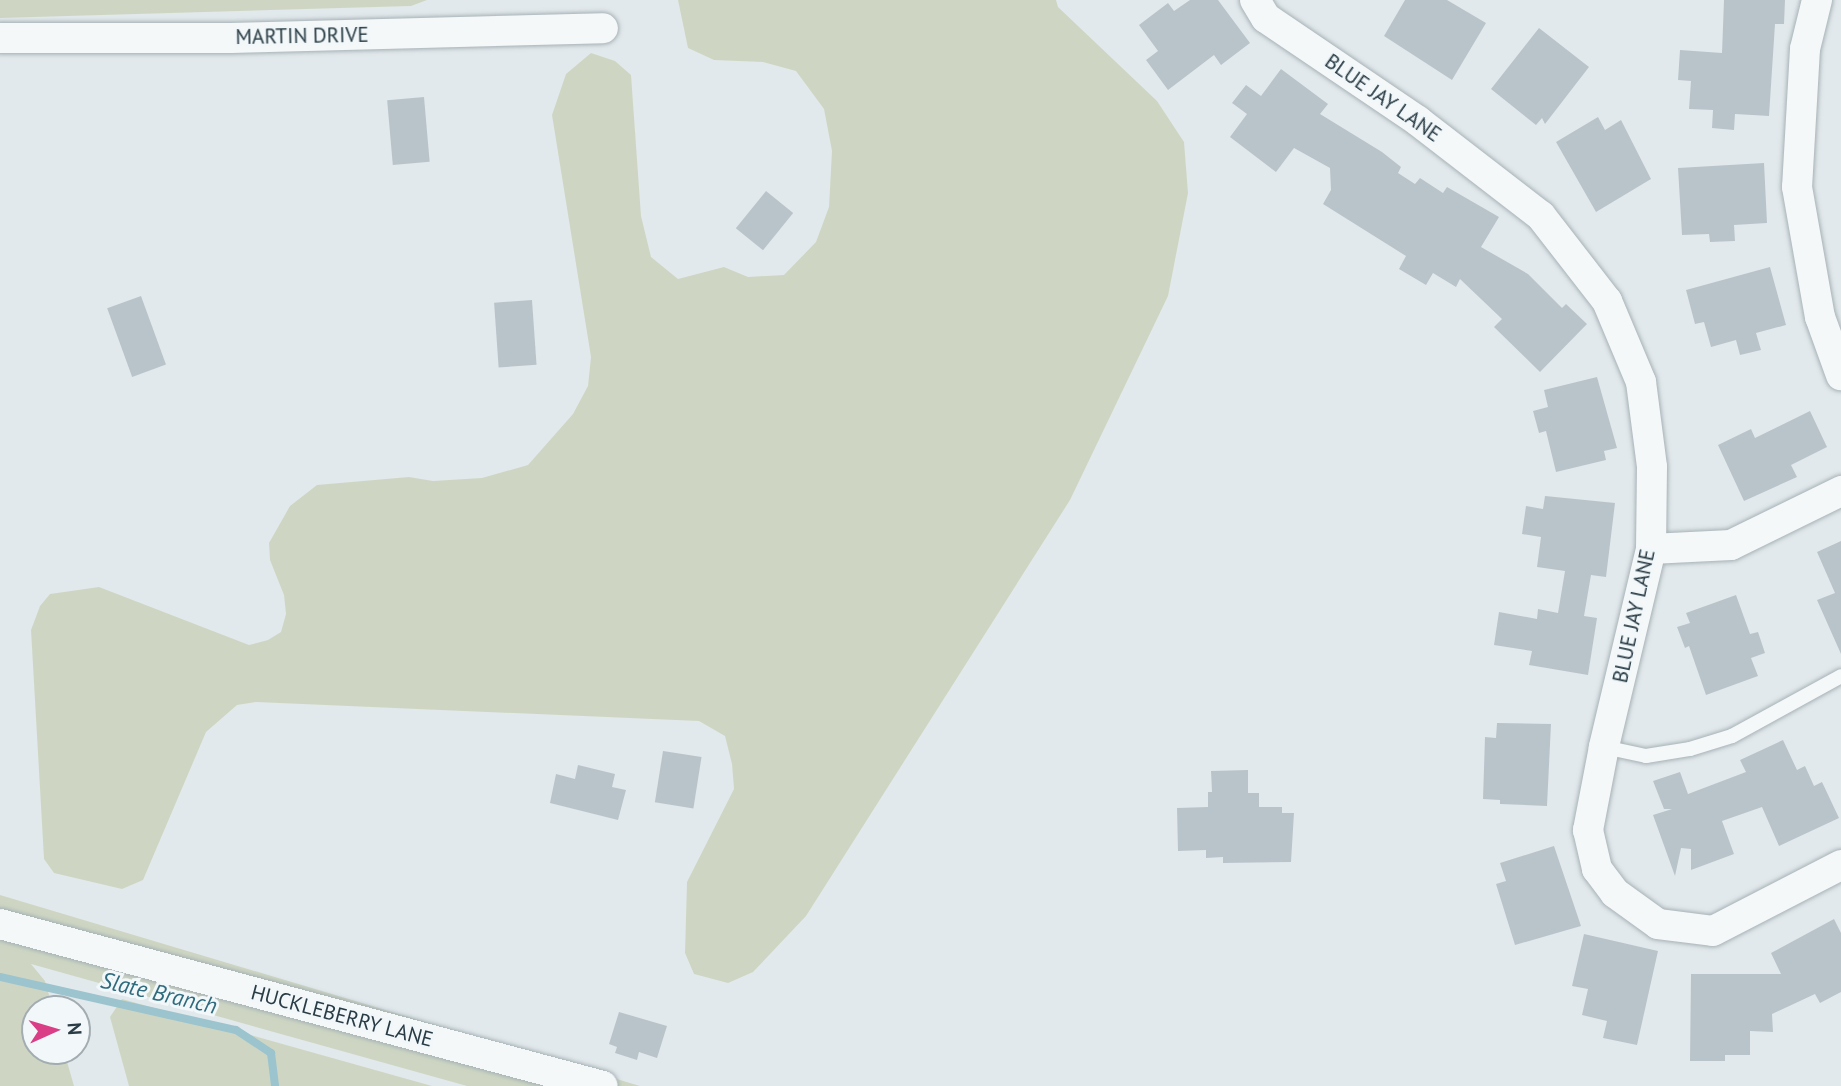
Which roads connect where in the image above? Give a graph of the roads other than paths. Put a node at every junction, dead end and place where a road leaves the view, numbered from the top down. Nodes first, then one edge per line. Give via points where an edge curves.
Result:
1 (1255, 0) edge
2 (1817, 0) edge
3 (603, 28) dead end
4 (0, 38) edge
5 (1841, 375) edge
6 (1841, 491) edge
7 (1651, 549) junction
8 (1841, 676) edge
9 (1604, 747) junction
10 (1841, 865) edge
11 (0, 924) edge
12 (603, 1086) edge

1 - 7 street, BLUE JAY LANE via 1266,18 1418,121 1541,216 1606,301 1641,382 1652,467
2 - 5 street via 1805,49 1797,187 1820,317
3 - 4 street, MARTIN DRIVE via 231,38
6 - 7 street via 1731,545
7 - 9 street, BLUE JAY LANE
8 - 9 lane via 1732,736 1690,749 1646,756
9 - 10 street, BLUE JAY LANE via 1588,830 1597,869 1615,893 1658,924 1713,931
11 - 12 street, HUCKLEBERRY LANE

